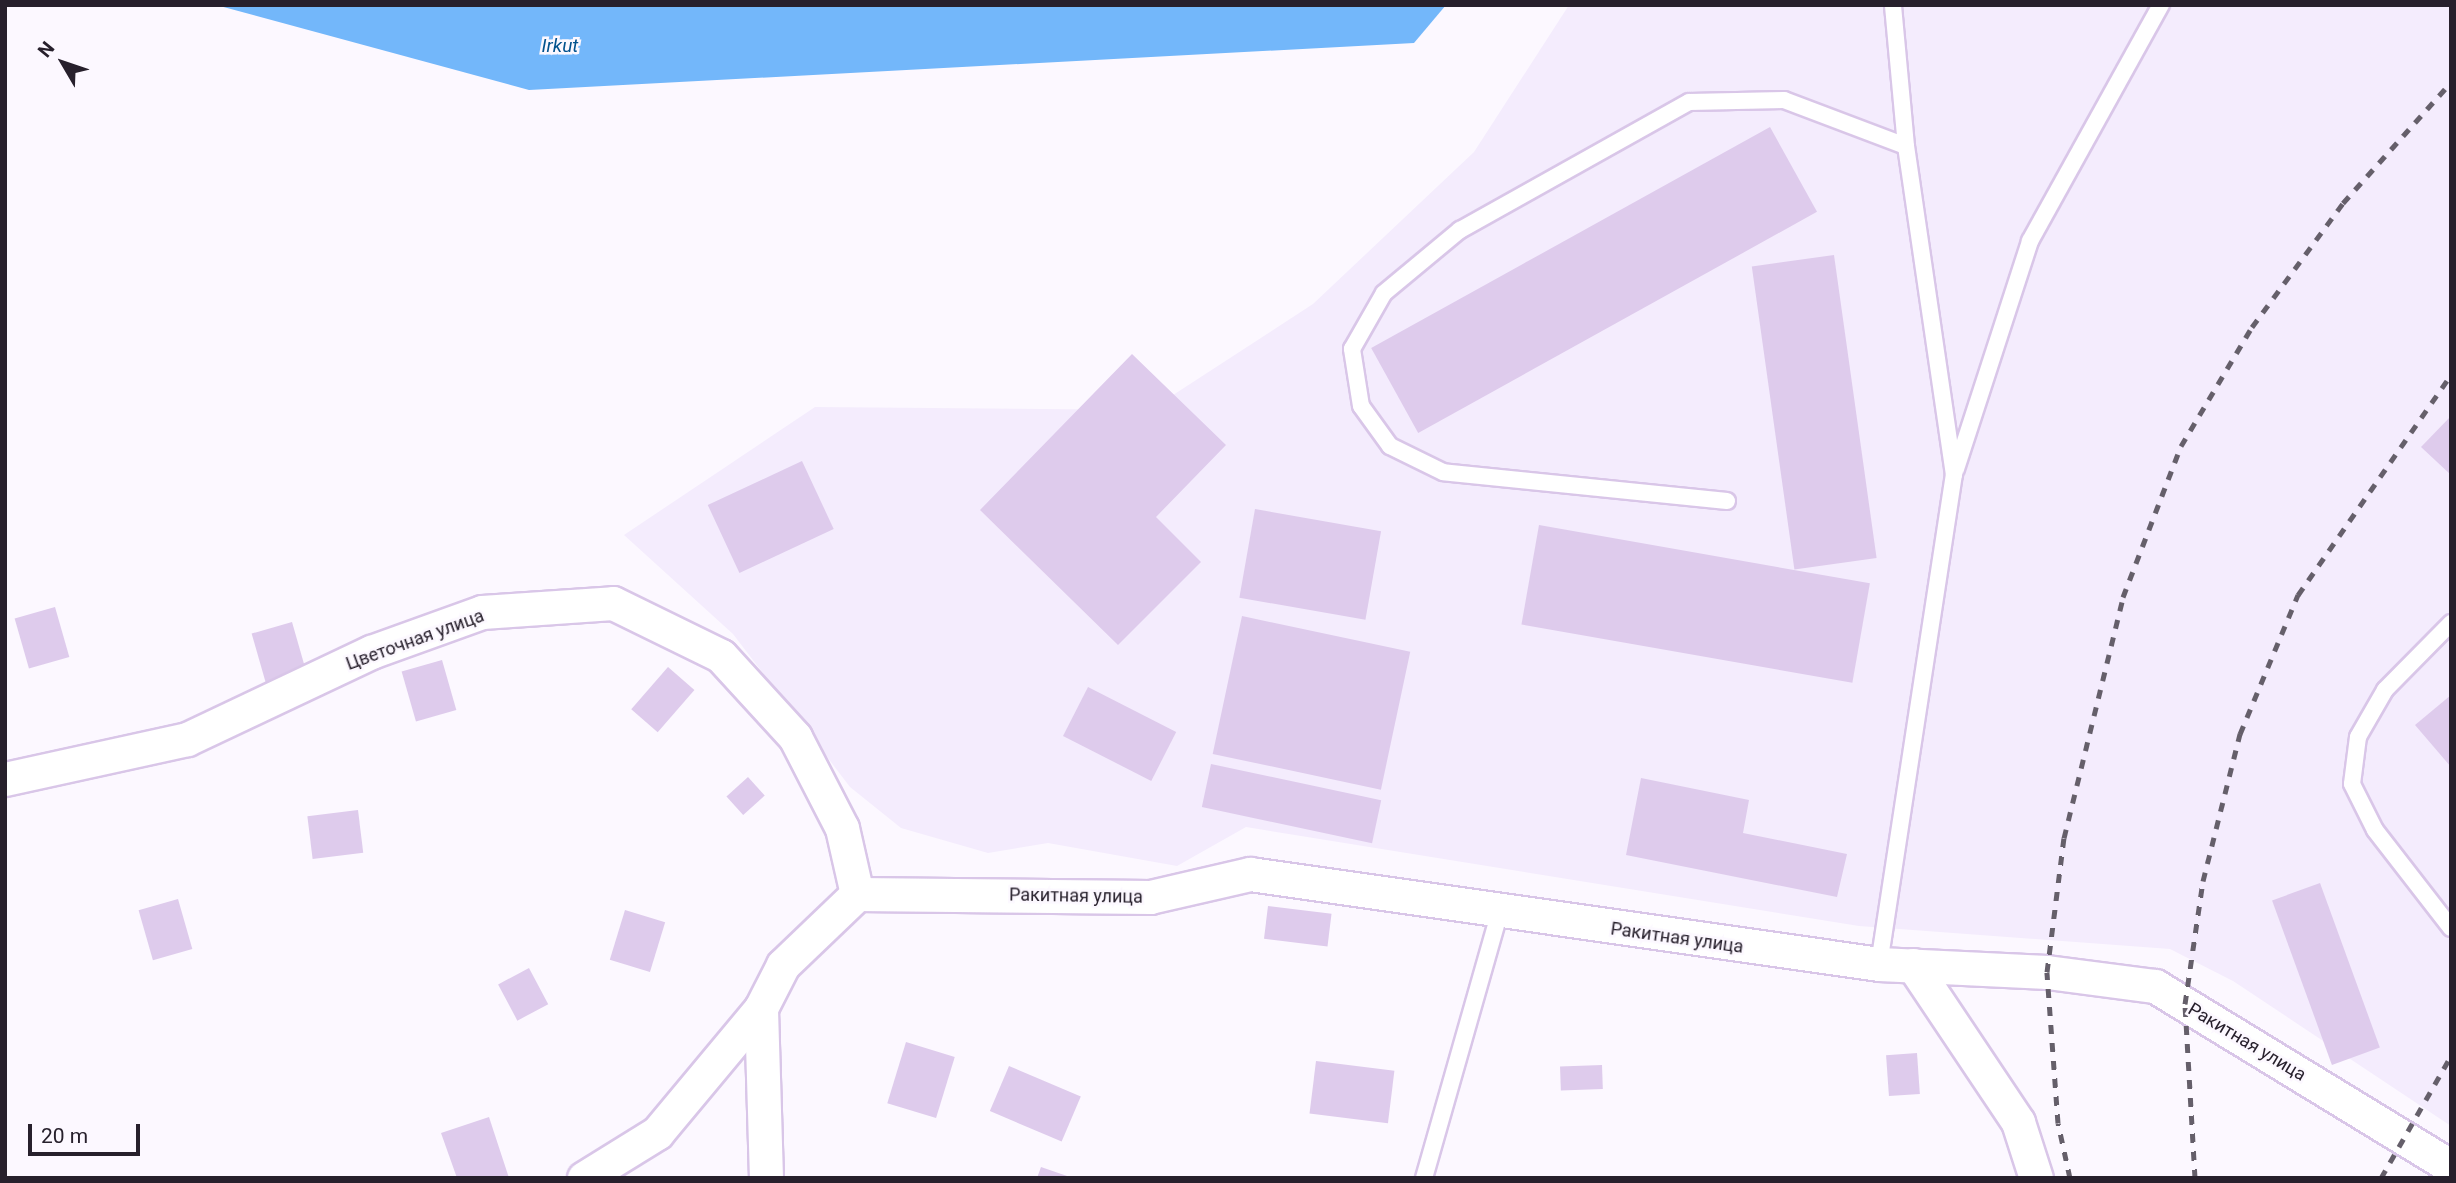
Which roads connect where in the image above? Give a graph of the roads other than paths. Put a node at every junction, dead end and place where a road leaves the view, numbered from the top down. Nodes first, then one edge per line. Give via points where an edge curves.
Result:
1 (1893, 5) edge
2 (2161, 5) edge
3 (1906, 146) junction
4 (1954, 475) junction
5 (1727, 501) dead end
6 (2451, 623) edge
7 (5, 779) edge
8 (857, 894) junction
9 (1500, 914) junction
10 (2451, 928) edge
11 (1879, 964) junction
12 (1913, 965) junction
13 (761, 1008) junction
14 (2451, 1167) edge
15 (584, 1178) edge
16 (766, 1178) edge
17 (1424, 1178) edge
18 (2036, 1178) edge

1 - 3 lane
2 - 4 lane via 2030,241
3 - 4 lane
3 - 5 lane via 1784,100 1689,102 1460,230 1384,293 1352,349 1360,406 1390,446 1443,472
4 - 11 lane
6 - 10 lane via 2385,690 2358,737 2352,784 2375,830
7 - 8 street, Цветочная улица via 187,739 371,652 482,612 613,603 722,656 795,737 842,828
8 - 9 street, Ракитная улица via 1150,897 1250,874
8 - 13 street via 783,965
9 - 11 street, Ракитная улица
9 - 17 lane
11 - 12 street, Ракитная улица
12 - 14 street, Ракитная улица via 2047,972 2155,986
12 - 18 street via 2018,1122
13 - 15 street via 657,1133
13 - 16 street

